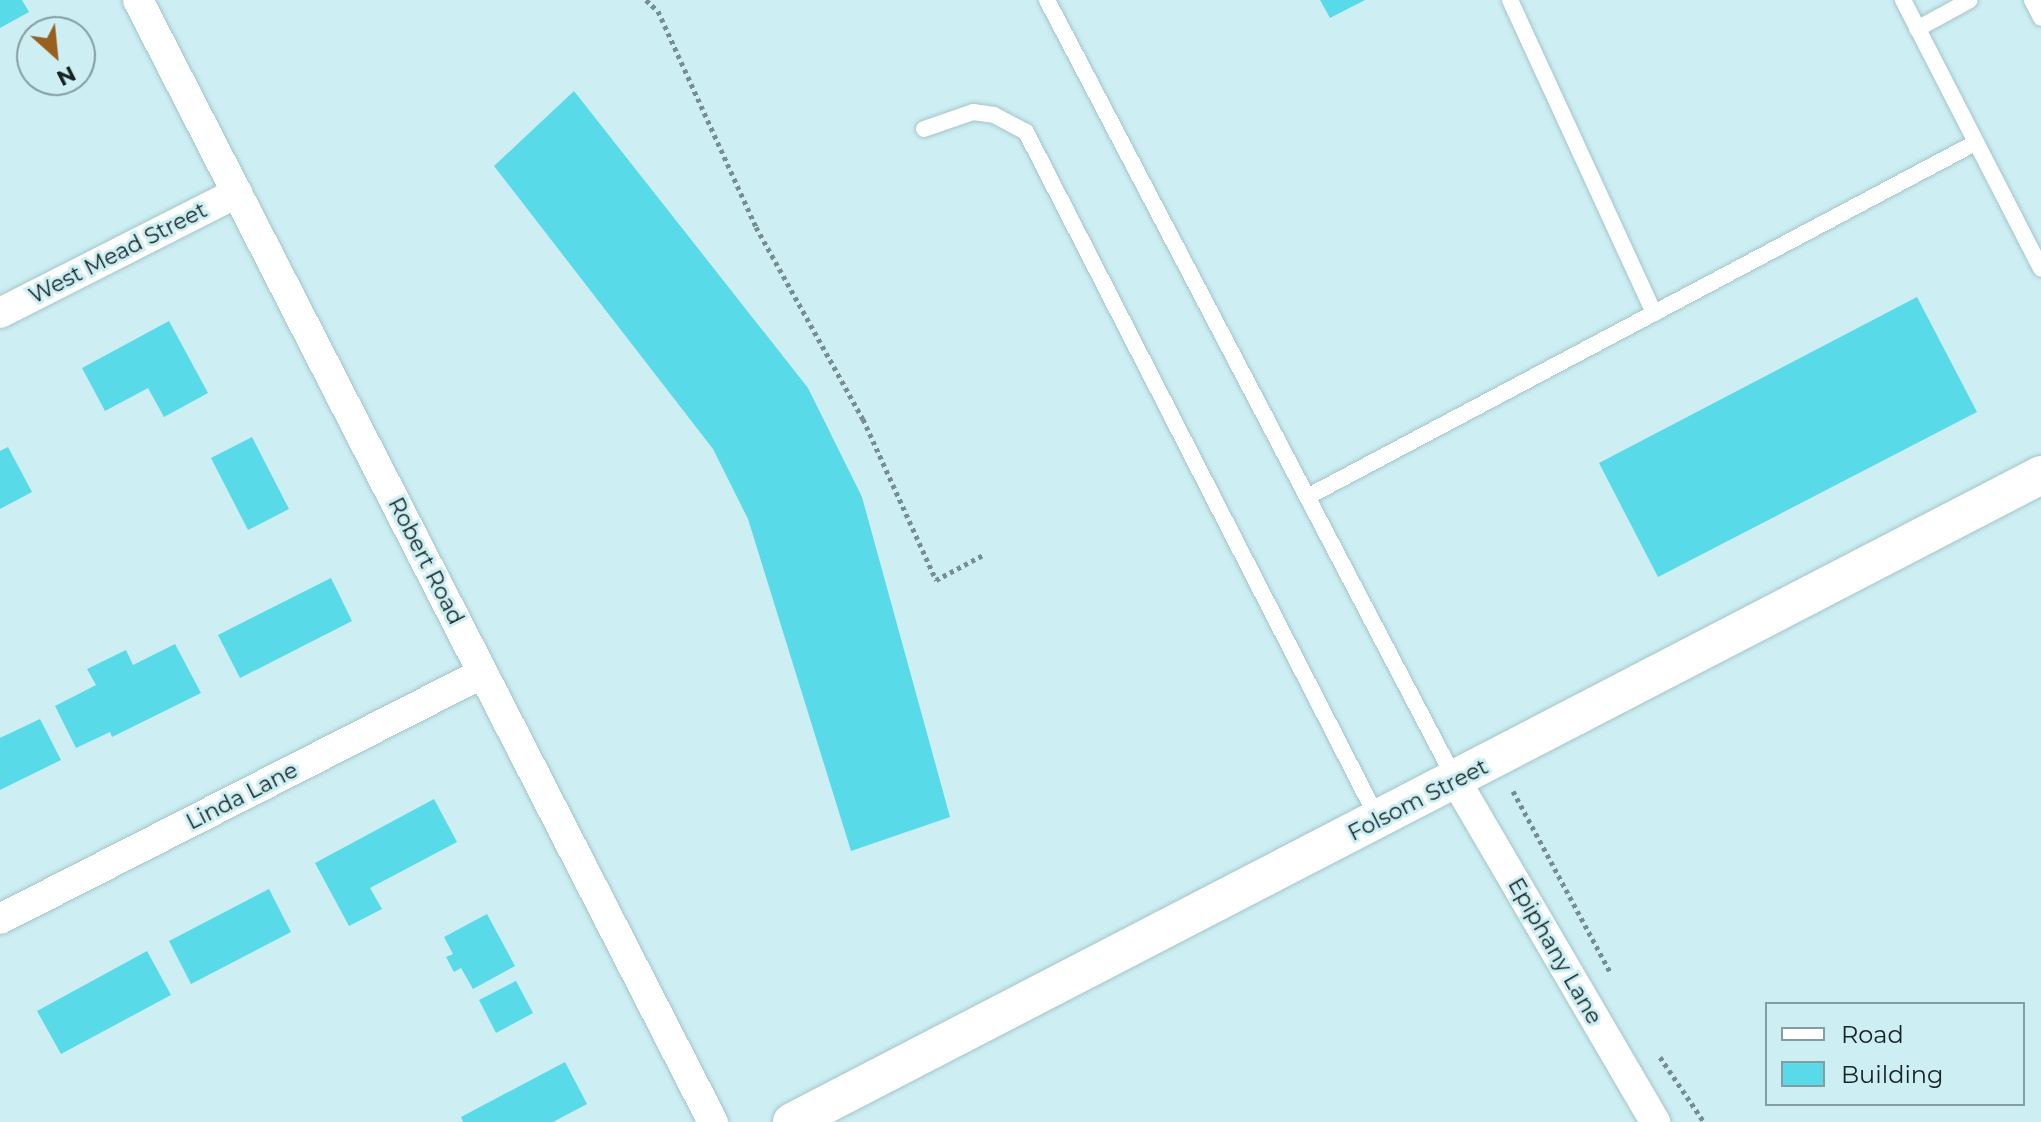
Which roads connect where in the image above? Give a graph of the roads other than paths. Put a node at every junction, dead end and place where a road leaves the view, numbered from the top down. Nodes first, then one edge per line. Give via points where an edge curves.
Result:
1 (138, 0) edge
2 (1047, 0) edge
3 (1510, 0) edge
4 (1903, 0) edge
5 (1970, 0) edge
6 (2032, 0) edge
7 (2041, 18) edge
8 (1917, 29) junction
9 (924, 129) dead end
10 (1975, 143) junction
11 (237, 193) junction
12 (2041, 269) edge
13 (0, 313) edge
14 (1654, 313) junction
15 (2041, 475) edge
16 (1307, 497) junction
17 (483, 673) junction
18 (1456, 781) junction
19 (1379, 821) junction
20 (0, 919) edge
21 (713, 1122) edge
22 (792, 1122) edge
23 (1655, 1122) edge

1 - 11 street, Robert Road
2 - 16 lane
3 - 14 lane
4 - 8 lane
5 - 8 lane
6 - 7 lane
8 - 10 lane
9 - 19 lane via 973,112 994,115 1026,132
10 - 12 lane
10 - 14 lane
11 - 13 street, West Mead Street
11 - 17 street, Robert Road
14 - 16 lane
15 - 18 street, Folsom Street
16 - 18 lane
17 - 20 street, Linda Lane
17 - 21 street, Robert Road
18 - 19 street, Folsom Street
18 - 23 street, Epiphany Lane
19 - 22 street, Folsom Street

